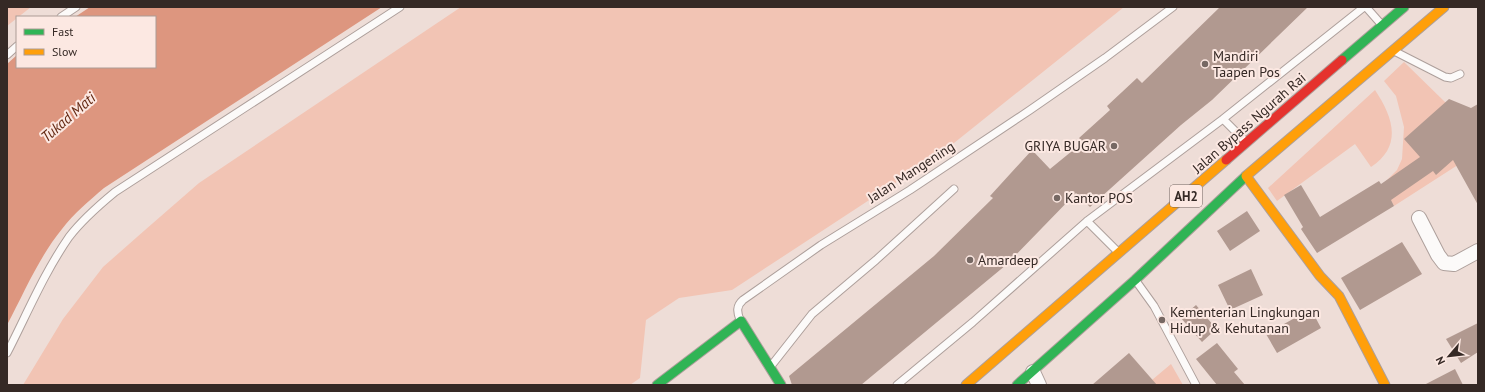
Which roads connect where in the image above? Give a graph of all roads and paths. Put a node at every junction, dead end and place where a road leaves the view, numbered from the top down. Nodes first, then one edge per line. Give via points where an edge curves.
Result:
1 (76, 7) edge
2 (400, 7) edge
3 (1173, 7) edge
4 (1365, 7) edge
5 (1444, 7) edge
6 (1401, 8) edge
7 (62, 16) edge
8 (1383, 26) junction
9 (16, 47) edge
10 (1393, 50) junction
11 (7, 55) edge
12 (1460, 74) dead end
13 (1223, 119) junction
14 (1247, 143) junction
15 (1246, 176) junction
16 (954, 189) dead end
17 (1419, 218) dead end
18 (1087, 221) junction
19 (1478, 251) edge
20 (1119, 254) junction
21 (1135, 280) junction
22 (741, 321) junction
23 (7, 353) edge
24 (770, 368) junction
25 (1033, 372) junction
26 (657, 385) edge
27 (781, 385) edge
28 (897, 385) edge
29 (966, 385) edge
30 (1017, 385) edge
31 (1039, 385) edge
32 (1196, 385) edge
33 (1385, 385) edge

1 - 7 lane
2 - 23 lane via 115,192 92,212 70,236 50,267
3 - 22 lane, Jalan Mangening via 1030,110 743,300 738,305
4 - 8 lane
4 - 13 lane
5 - 10 main road, AH2
6 - 8 main road, Jalan Bypass Ngurah Rai / AH2
8 - 14 main road, Jalan Bypass Ngurah Rai / AH2
9 - 11 lane
10 - 12 lane via 1445,78
10 - 15 main road, AH2
13 - 14 lane
13 - 18 lane
14 - 20 main road, Jalan Bypass Ngurah Rai / AH2
15 - 21 main road, AH2
15 - 33 main road via 1320,276 1339,296
16 - 24 lane via 812,314
17 - 19 street via 1444,263 1454,264
18 - 20 lane
18 - 28 lane
20 - 29 main road, Jalan Bypass Ngurah Rai / AH2
21 - 25 main road, AH2
21 - 32 lane via 1154,306
22 - 24 main road
22 - 26 main road
24 - 27 main road
25 - 30 main road, AH2
25 - 31 street

